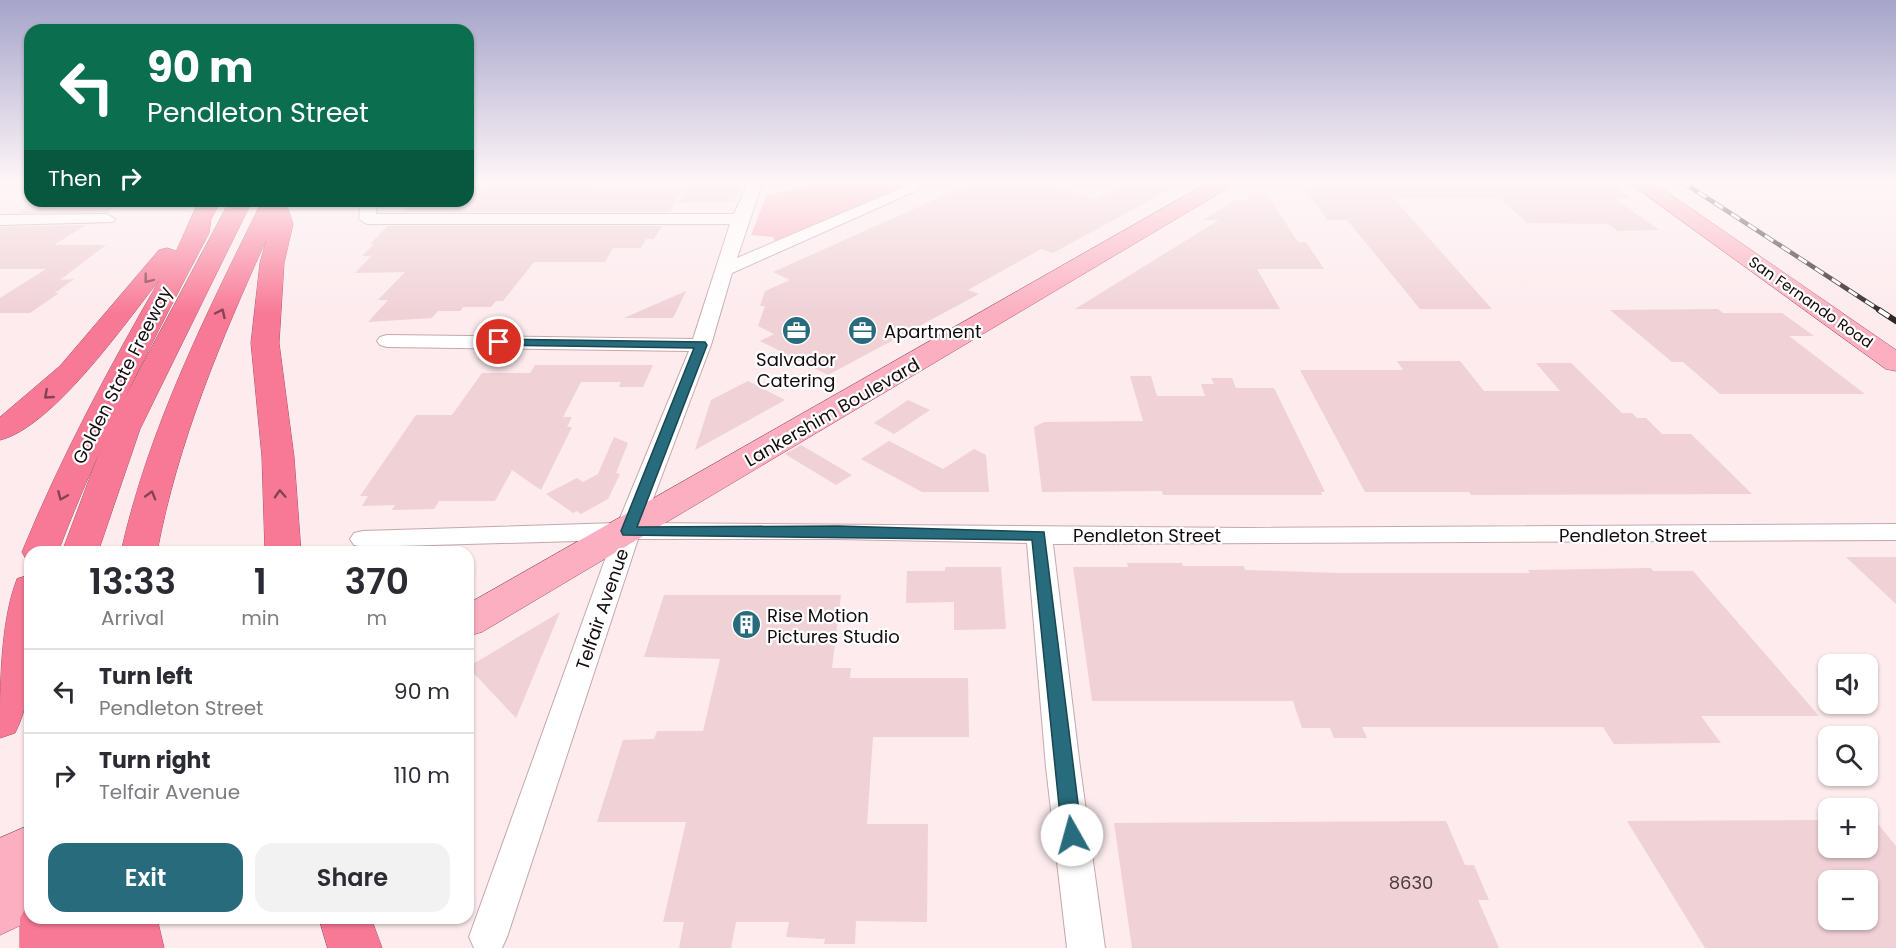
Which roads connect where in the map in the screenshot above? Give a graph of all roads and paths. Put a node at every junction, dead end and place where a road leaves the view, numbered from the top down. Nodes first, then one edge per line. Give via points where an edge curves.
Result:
1 (192, 225) edge
2 (200, 225) edge
3 (229, 225) edge
4 (240, 225) edge
5 (262, 225) edge
6 (282, 225) edge
7 (738, 225) edge
8 (828, 225) edge
9 (1148, 225) edge
10 (1700, 225) edge
11 (724, 270) junction
12 (387, 341) dead end
13 (701, 345) junction
14 (1896, 363) edge
15 (0, 430) edge
16 (628, 531) junction
17 (1896, 532) edge
18 (1038, 535) junction
19 (363, 539) dead end
20 (42, 546) edge
21 (82, 546) edge
22 (102, 546) edge
23 (140, 546) edge
24 (283, 546) edge
25 (24, 615) edge
26 (474, 619) edge
27 (0, 721) edge
28 (24, 850) edge
29 (0, 863) edge
30 (24, 897) edge
31 (0, 911) edge
32 (46, 924) edge
33 (82, 924) edge
34 (132, 924) edge
35 (347, 924) edge
36 (488, 937) dead end
37 (47, 948) edge
38 (83, 948) edge
39 (136, 948) edge
40 (355, 948) edge
41 (1086, 948) edge

1 -> 15 highway via 67,378
2 -> 20 highway, Golden State Freeway via 115,383 70,476
3 - 21 highway via 124,429
4 - 22 highway via 140,424
23 -> 5 highway via 172,425
24 -> 6 highway via 278,457 265,343 270,274
7 - 11 street, Telfair Avenue
8 - 11 street
9 - 16 main road, Lankershim Boulevard
10 - 14 main road, San Fernando Road
11 - 13 street, Telfair Avenue
12 - 13 street
13 - 16 street, Telfair Avenue
16 - 18 street, Pendleton Street
16 - 19 street, Pendleton Street
16 - 26 main road, Lankershim Boulevard
16 - 36 street, Telfair Avenue
17 - 18 street, Pendleton Street
18 - 41 street
25 - 27 highway
28 - 29 main road
30 - 31 main road
32 - 37 highway
33 - 38 highway
34 - 39 highway
35 - 40 highway

